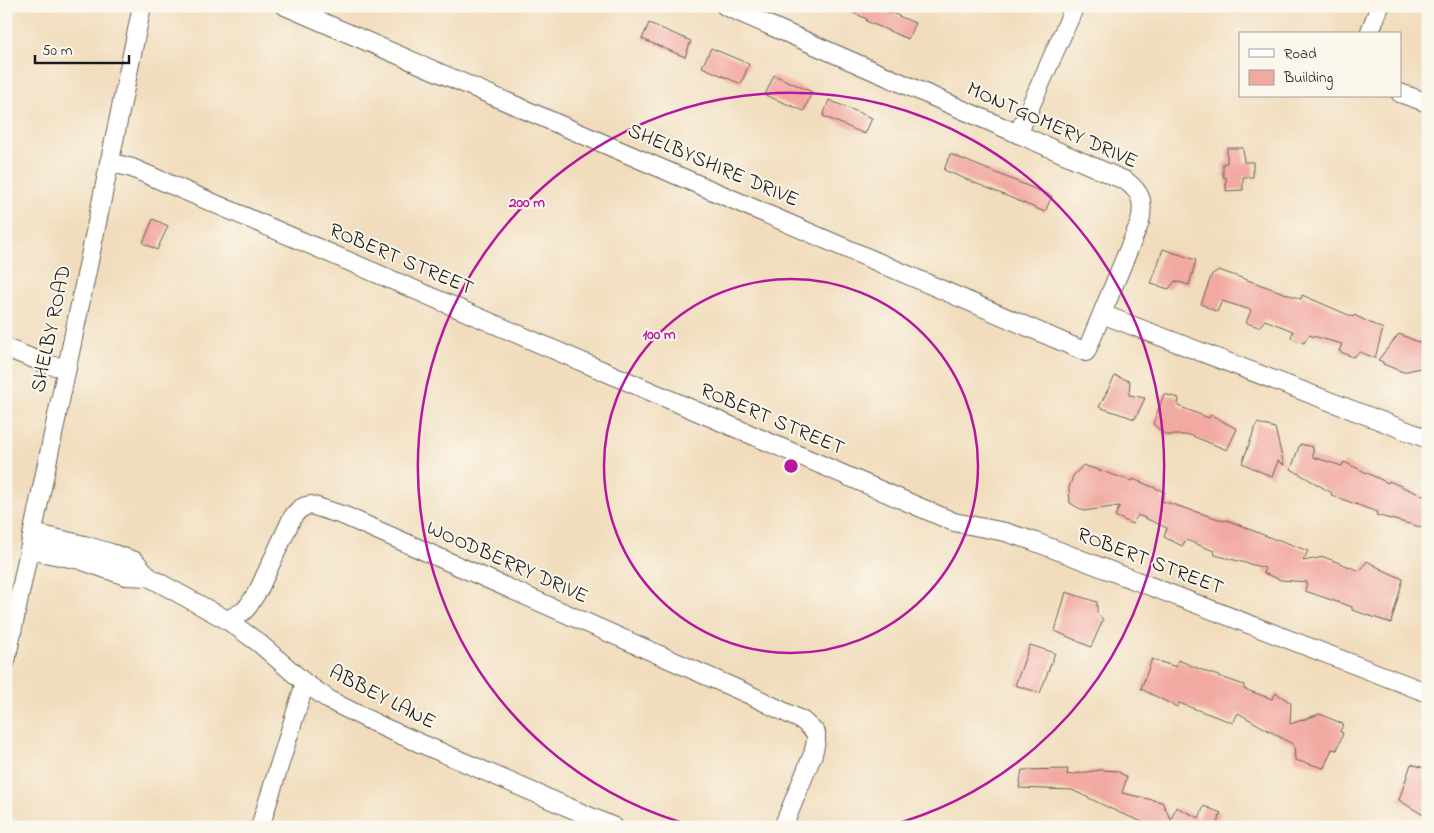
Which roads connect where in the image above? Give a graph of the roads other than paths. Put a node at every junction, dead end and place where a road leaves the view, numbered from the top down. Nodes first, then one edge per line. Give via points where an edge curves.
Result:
1 (142, 6) edge
2 (285, 6) edge
3 (725, 6) edge
4 (1074, 6) edge
5 (1380, 6) edge
6 (1370, 32) edge
7 (1402, 93) edge
8 (1428, 103) edge
9 (1018, 134) junction
10 (109, 162) junction
11 (1102, 314) junction
12 (6, 348) edge
13 (67, 368) junction
14 (1428, 439) edge
15 (31, 541) junction
16 (14, 582) edge
17 (227, 620) junction
18 (6, 661) edge
19 (305, 682) junction
20 (1428, 694) edge
21 (260, 827) edge
22 (614, 827) edge
23 (783, 827) edge

1 - 10 street, SHELBY ROAD
2 - 11 street, SHELBYSHIRE DRIVE via 1086,352
3 - 9 street, MONTGOMERY DRIVE
4 - 9 street
5 - 6 street
7 - 8 street
9 - 11 street, MONTGOMERY DRIVE via 1126,181 1140,196 1140,222
10 - 13 street, SHELBY ROAD
10 - 20 street, ROBERT STREET via 132,168 954,522 1033,541
11 - 14 street
12 - 13 street
13 - 15 street, SHELBY ROAD
15 - 16 street, SHELBY ROAD
15 - 17 street, ABBEY LANE via 126,576 149,577
16 - 18 street, SHELBY ROAD
17 - 19 street, ABBEY LANE
17 - 23 street, WOODBERRY DRIVE via 249,605 299,509 305,505 316,506 354,520 804,721 816,733 816,741
19 - 21 street
19 - 22 street, ABBEY LANE via 331,701 385,728

